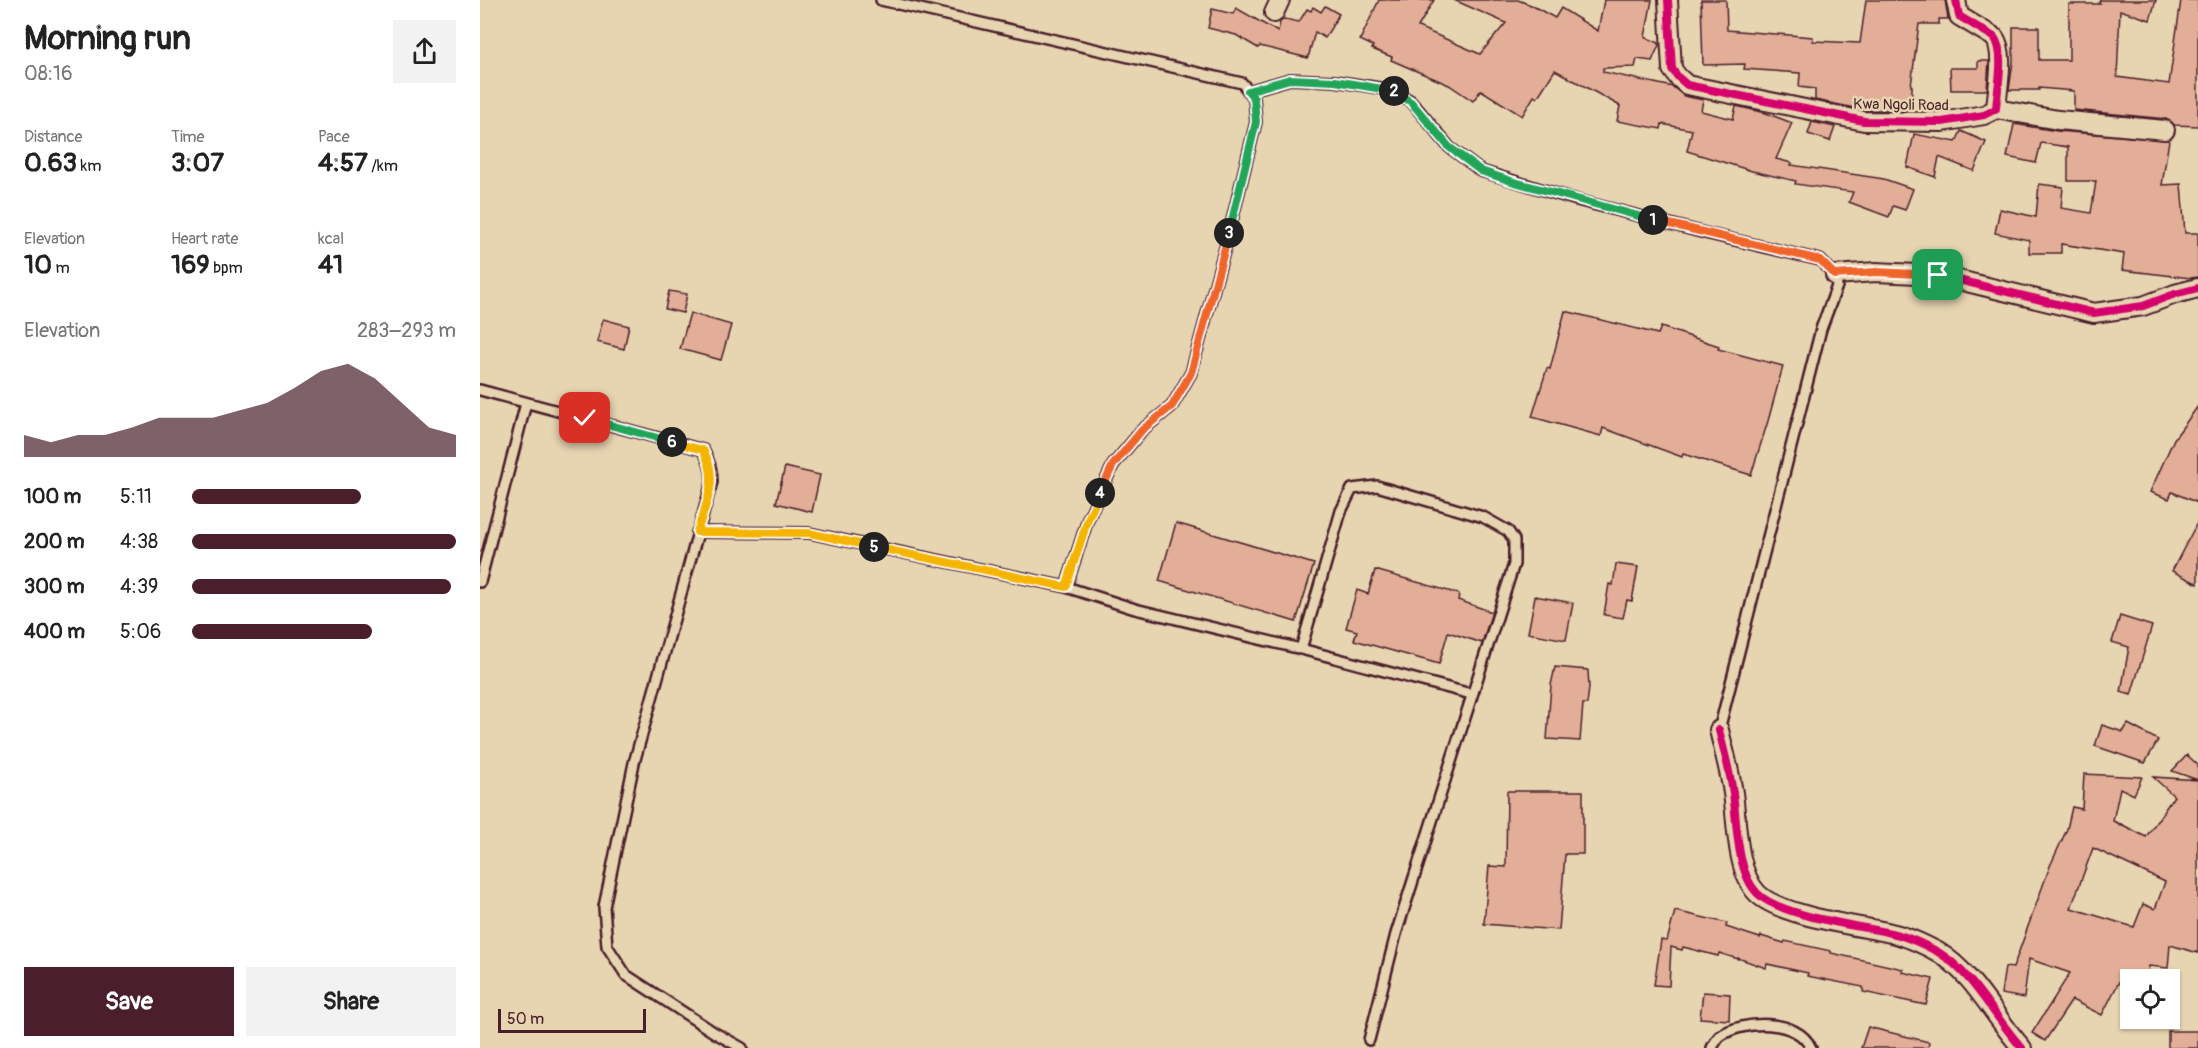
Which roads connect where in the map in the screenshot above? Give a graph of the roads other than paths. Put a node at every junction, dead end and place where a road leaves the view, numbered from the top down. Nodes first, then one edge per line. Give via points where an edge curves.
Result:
1 (881, 0) edge
2 (1668, 0) edge
3 (1956, 0) edge
4 (1248, 91) junction
5 (1996, 109) junction
6 (2165, 130) dead end
7 (1835, 275) junction
8 (2198, 288) edge
9 (480, 390) edge
10 (526, 403) junction
11 (697, 532) junction
12 (480, 582) edge
13 (1066, 587) junction
14 (1301, 649) junction
15 (1471, 694) junction
16 (1719, 730) joint
17 (1370, 1040) dead end
18 (742, 1048) edge
19 (1712, 1048) edge
20 (1811, 1048) edge
21 (2022, 1048) edge

1 - 4 lane via 1242,83
2 - 5 street, Kwa Ngoli Road via 1672,69 1687,85 1864,121 1942,122 1984,115
3 - 5 street via 1959,16 1998,41
4 - 7 lane via 1290,79 1392,90 1411,102 1449,147 1481,171 1577,200 1820,260
4 - 13 lane via 1254,98 1256,122 1191,373 1172,406 1142,430 1113,465 1088,519
5 - 6 street via 2058,120
7 - 8 street via 1938,275 2094,313 2143,306
7 - 16 lane via 1837,286 1821,329
9 - 10 lane
10 - 11 lane via 703,450 712,469 712,482
10 - 12 lane
11 - 13 lane via 809,533
11 - 18 lane via 634,763 604,907 607,945 626,975
13 - 14 lane via 1135,609
14 - 15 lane
14 - 15 lane via 1341,511 1352,489 1377,486 1483,517 1508,531 1514,540 1514,564
15 - 17 lane via 1396,934
16 - 21 street via 1733,792 1735,831 1747,876 1757,894 1783,909 1894,933 1938,952 1964,974
19 - 20 lane via 1719,1037 1734,1030 1770,1024 1791,1030

